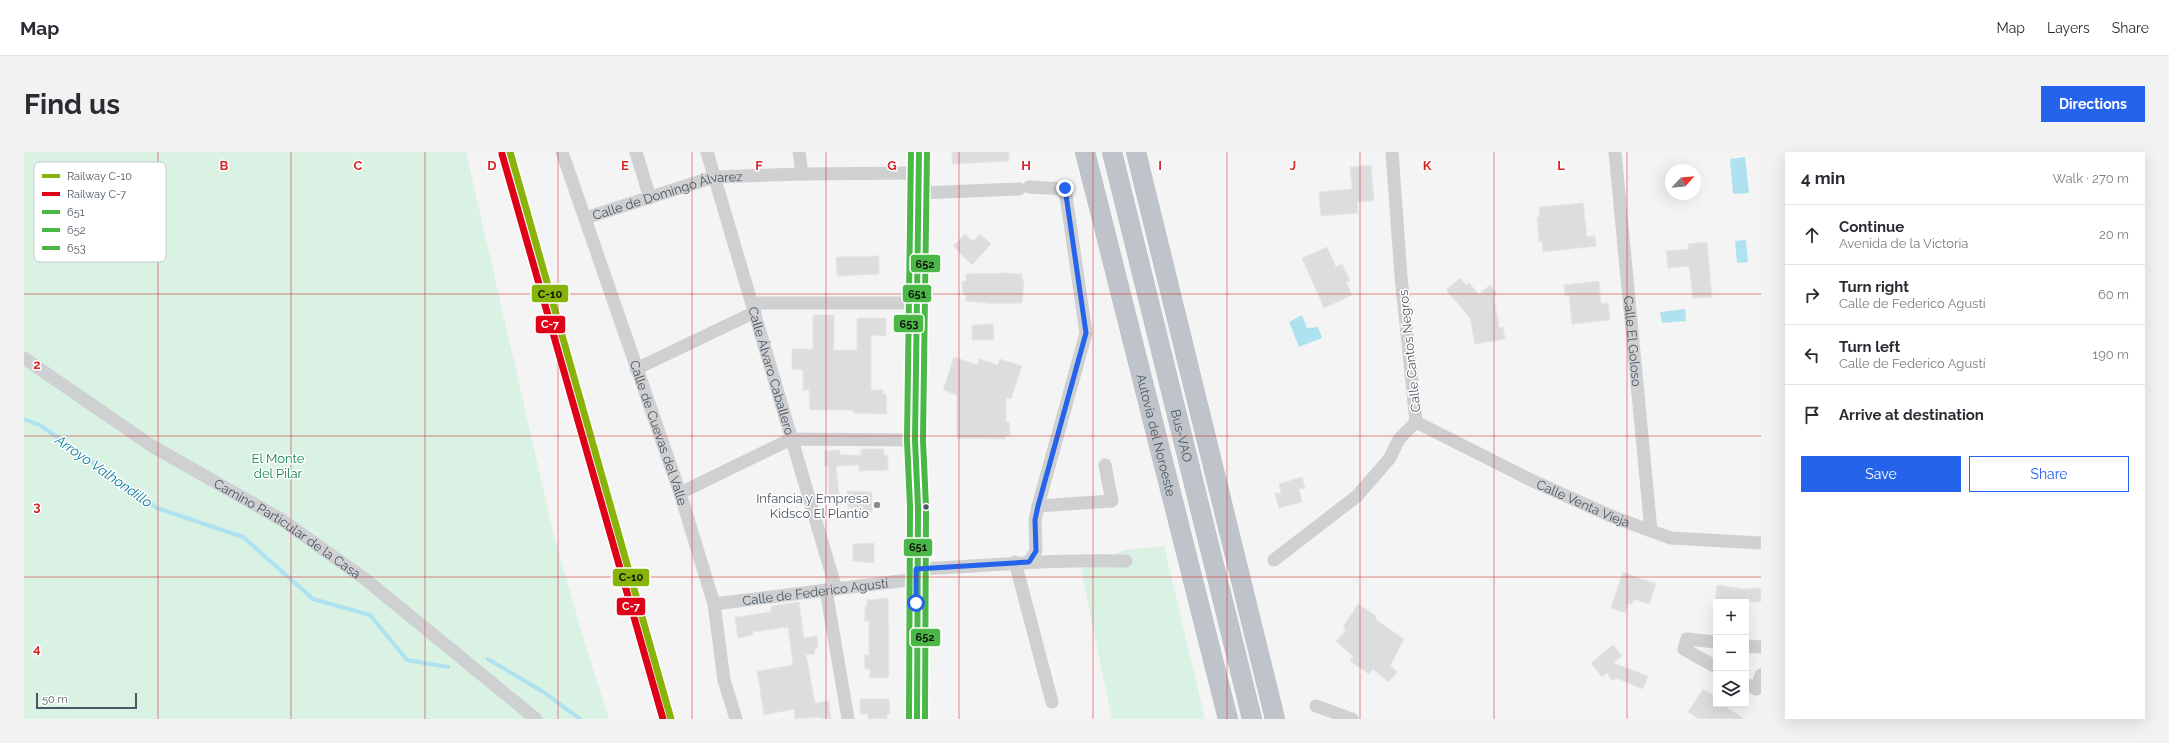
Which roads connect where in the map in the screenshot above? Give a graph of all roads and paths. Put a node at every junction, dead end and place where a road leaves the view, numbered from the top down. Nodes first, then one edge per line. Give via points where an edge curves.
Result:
1 (562, 152) edge
2 (636, 152) edge
3 (707, 152) edge
4 (799, 152) edge
5 (919, 152) edge
6 (1085, 152) edge
7 (1111, 152) edge
8 (1136, 152) edge
9 (1392, 152) edge
10 (1615, 152) edge
11 (919, 173) junction
12 (802, 174) junction
13 (714, 177) junction
14 (920, 193) junction
15 (650, 198) junction
16 (585, 218) junction
17 (918, 303) junction
18 (753, 307) junction
19 (24, 358) edge
20 (636, 369) junction
21 (1416, 422) junction
22 (791, 439) junction
23 (915, 440) junction
24 (1105, 465) dead end
25 (680, 494) junction
26 (1038, 506) junction
27 (1651, 531) junction
28 (1761, 543) edge
29 (1274, 560) dead end
30 (1126, 561) dead end
31 (1015, 562) junction
32 (1029, 562) junction
33 (916, 574) junction
34 (831, 590) junction
35 (714, 604) junction
36 (1713, 642) edge
37 (1749, 646) edge
38 (1761, 647) edge
39 (1713, 665) edge
40 (1761, 675) edge
41 (1754, 690) edge
42 (1052, 702) dead end
43 (1316, 706) dead end
44 (536, 719) edge
45 (736, 719) edge
46 (848, 719) edge
47 (917, 719) edge
48 (1228, 719) edge
49 (1252, 719) edge
50 (1275, 719) edge
51 (1352, 719) edge

1 - 16 street, Calle de Cuevas del Valle
2 - 15 street
3 - 13 street, Calle Álvaro Caballero
4 - 12 street
5 - 11 street
6 - 48 highway, Autovía del Noroeste
7 - 49 highway, Bus-VAO
8 - 50 highway
9 - 21 street, Calle Cantos Negros
10 - 27 street, Calle El Goloso
11 - 12 street, Calle de Domingo Álvarez
11 - 14 street
12 - 13 street, Calle de Domingo Álvarez
13 - 15 street, Calle de Domingo Álvarez
13 - 18 street, Calle Álvaro Caballero
14 - 17 street
14 - 26 street via 1065,188 1086,333
15 - 16 street, Calle de Domingo Álvarez
16 - 20 street, Calle de Cuevas del Valle
17 - 18 street
17 - 23 street
18 - 20 street
18 - 22 street, Calle Álvaro Caballero
19 - 44 street, Camino Particular de la Casa via 152,446 282,520 365,579
20 - 25 street, Calle de Cuevas del Valle
21 - 27 street, Calle Venta Vieja via 1533,481
21 - 29 street, Calle Cantos Negros via 1399,439 1390,458 1357,496
22 - 23 street
22 - 25 street
22 - 34 street, Calle Álvaro Caballero
23 - 33 street via 918,507
24 - 26 street via 1112,501
25 - 35 street, Calle de Cuevas del Valle
26 - 32 street via 1035,520 1036,551
27 - 28 street, Calle Venta Vieja via 1671,538
30 - 32 street, Calle de Federico Agustí
31 - 32 street, Calle de Federico Agustí
31 - 33 street, Calle de Federico Agustí
31 - 42 street
33 - 34 street, Calle de Federico Agustí
33 - 47 street
34 - 35 street, Calle de Federico Agustí
34 - 46 street, Calle Álvaro Caballero
35 - 45 street, Calle de Cuevas del Valle via 724,680
36 - 39 street via 1687,639 1684,649
37 - 38 street
40 - 41 street
43 - 51 street

